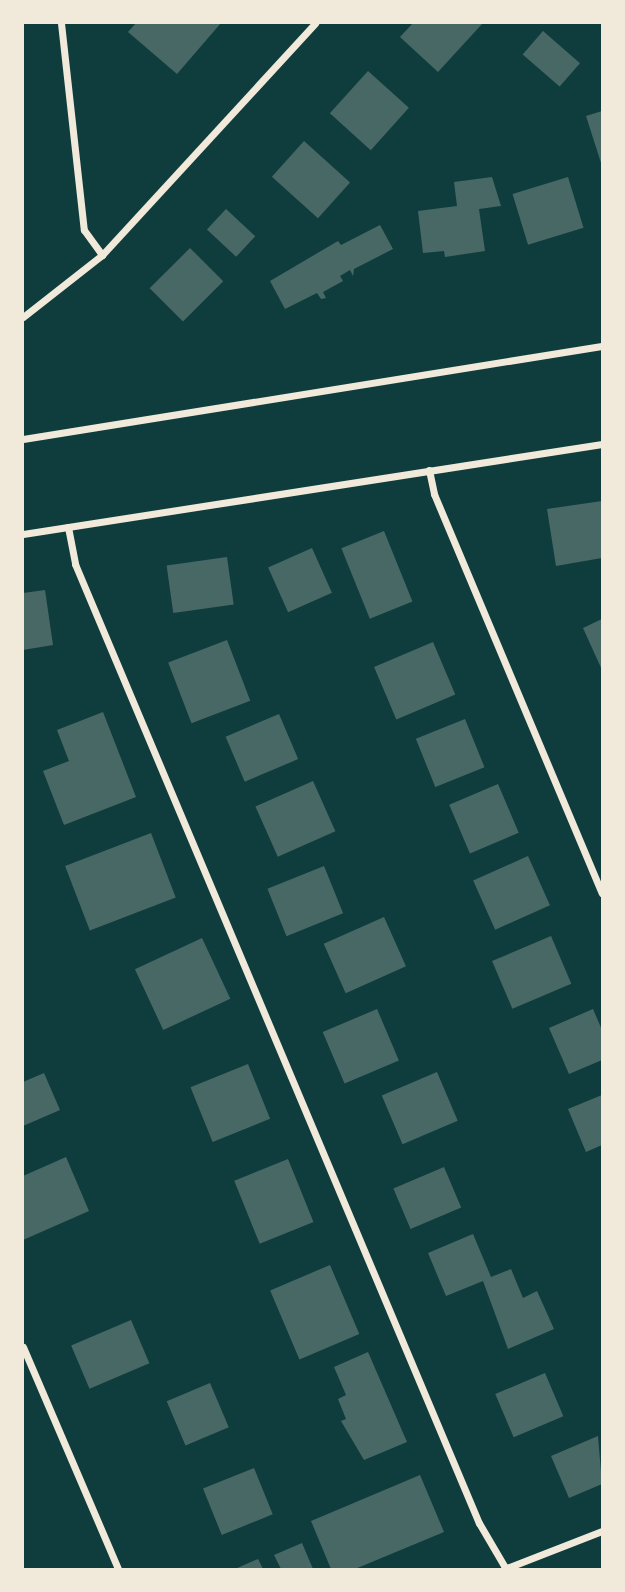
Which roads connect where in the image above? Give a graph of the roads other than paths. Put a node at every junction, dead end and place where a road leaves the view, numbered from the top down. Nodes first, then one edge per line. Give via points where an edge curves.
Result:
1 (61, 23) edge
2 (315, 23) edge
3 (102, 255) junction
4 (23, 317) edge
5 (602, 346) edge
6 (23, 439) edge
7 (602, 444) edge
8 (429, 470) junction
9 (68, 527) junction
10 (23, 534) edge
11 (602, 893) edge
12 (23, 1347) edge
13 (602, 1531) edge
14 (118, 1569) edge
15 (505, 1569) edge

1 - 3 street via 84,230
2 - 3 street
3 - 4 street
5 - 6 street
7 - 8 street
8 - 9 street
8 - 11 street via 434,495
9 - 10 street
9 - 15 street via 80,577 479,1523
12 - 14 street
13 - 15 street

